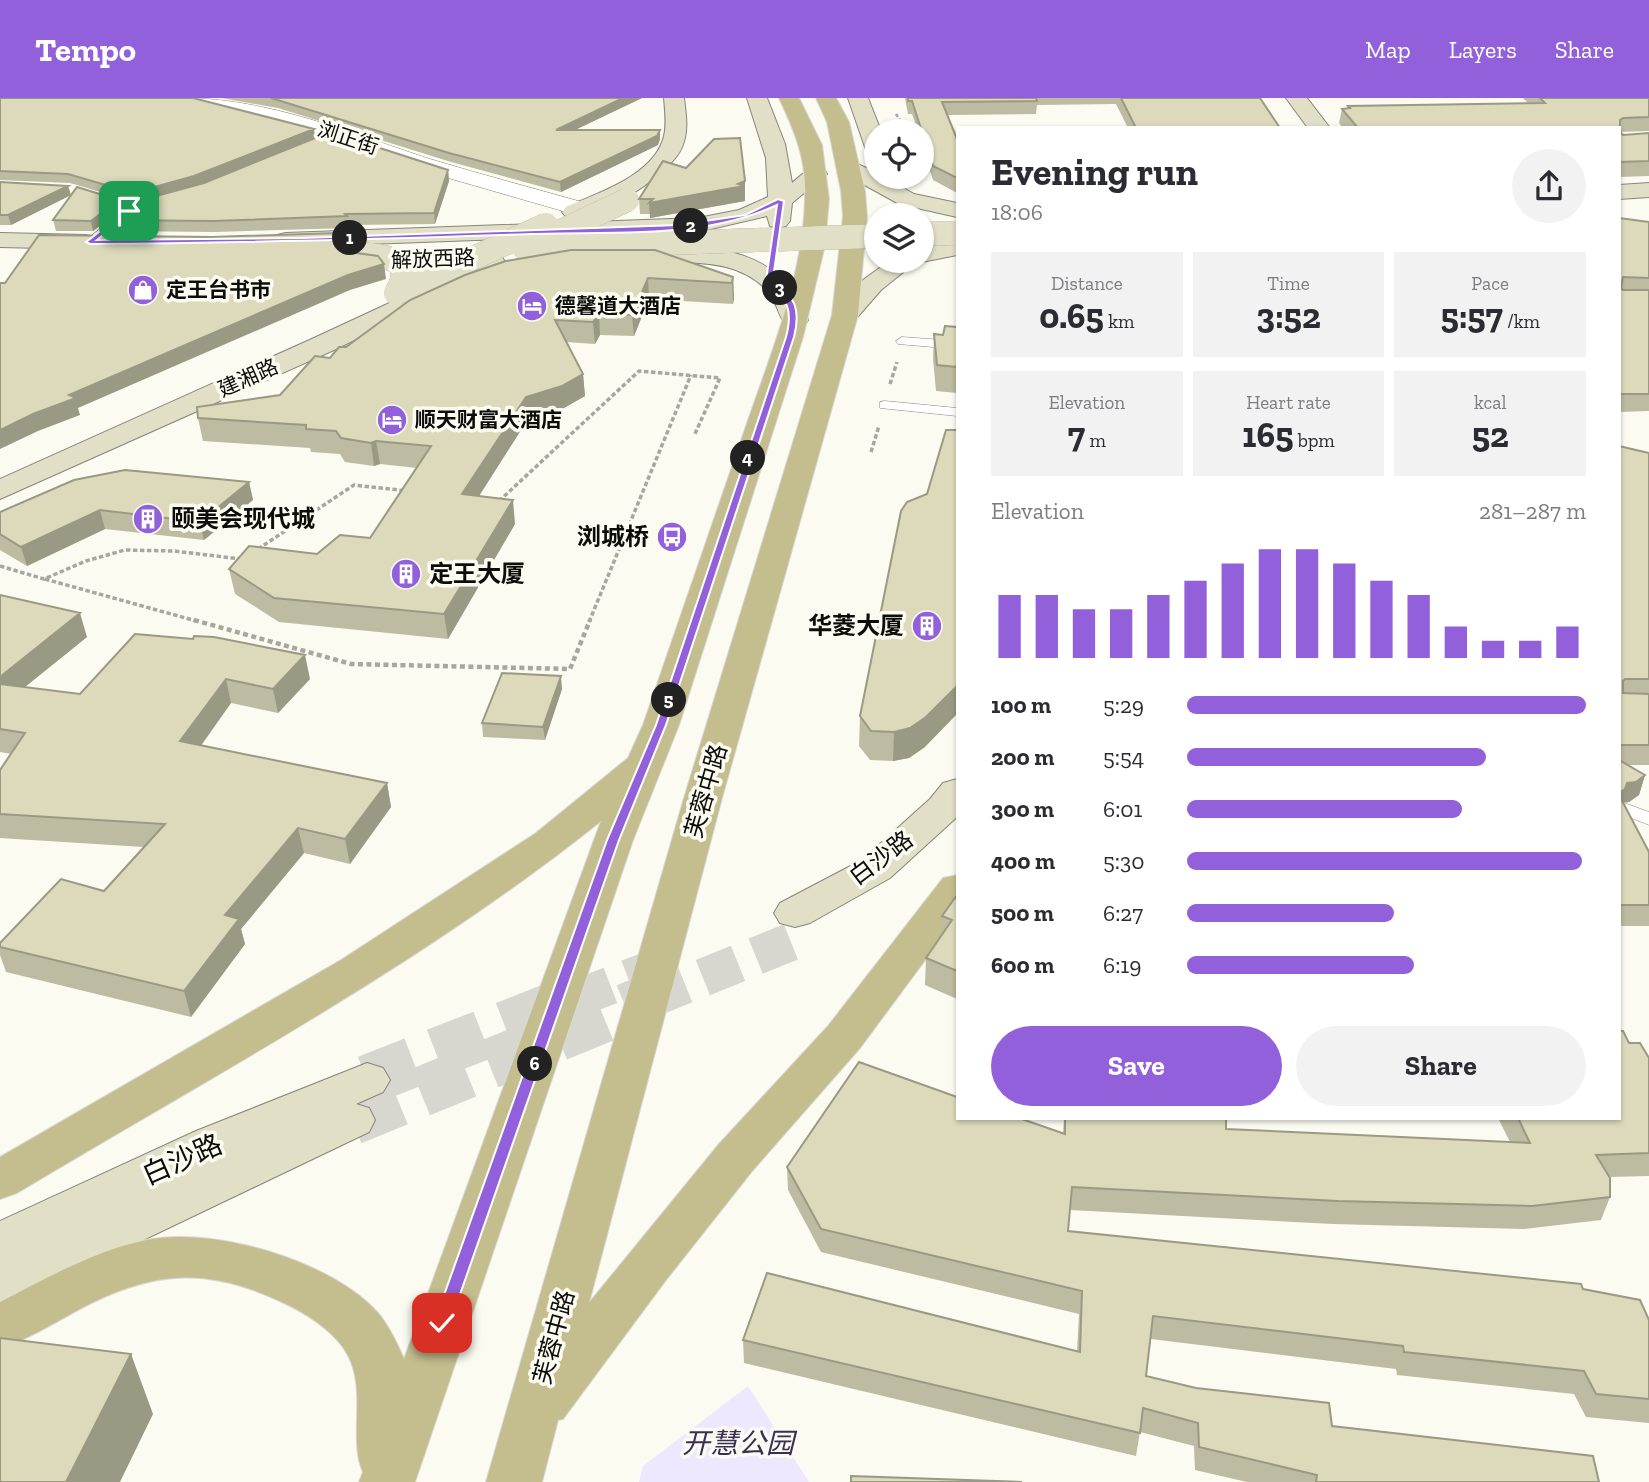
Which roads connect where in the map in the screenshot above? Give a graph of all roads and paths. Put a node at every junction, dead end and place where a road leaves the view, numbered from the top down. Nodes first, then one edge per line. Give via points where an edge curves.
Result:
1 (193, 98) edge
2 (674, 98) edge
3 (692, 98) edge
4 (757, 98) edge
5 (789, 98) edge
6 (826, 98) edge
7 (858, 98) edge
8 (1280, 98) edge
9 (1296, 98) edge
10 (1301, 126) edge
11 (1317, 126) edge
12 (339, 134) junction
13 (316, 144) edge
14 (862, 171) edge
15 (1649, 190) edge
16 (1621, 192) edge
17 (1649, 198) edge
18 (627, 200) junction
19 (1621, 200) edge
20 (781, 201) junction
21 (884, 203) edge
22 (147, 205) edge
23 (1649, 206) edge
24 (1621, 207) edge
25 (581, 209) junction
26 (956, 210) edge
27 (956, 225) edge
28 (934, 226) edge
29 (864, 228) edge
30 (956, 233) edge
31 (690, 234) junction
32 (934, 234) edge
33 (864, 236) edge
34 (0, 240) edge
35 (90, 242) junction
36 (458, 242) junction
37 (526, 244) junction
38 (0, 248) edge
39 (956, 248) edge
40 (117, 250) junction
41 (934, 253) edge
42 (274, 255) junction
43 (0, 257) edge
44 (343, 258) junction
45 (885, 273) edge
46 (770, 280) junction
47 (396, 293) junction
48 (845, 315) junction
49 (795, 320) junction
50 (902, 341) dead end
51 (956, 345) edge
52 (691, 375) junction
53 (885, 405) dead end
54 (956, 412) edge
55 (694, 436) dead end
56 (0, 475) edge
57 (0, 490) edge
58 (420, 492) edge
59 (486, 499) edge
60 (254, 552) edge
61 (243, 559) edge
62 (0, 566) edge
63 (44, 579) junction
64 (650, 755) junction
65 (956, 792) edge
66 (1627, 810) edge
67 (1648, 821) edge
68 (956, 823) edge
69 (956, 888) edge
70 (0, 1180) edge
71 (0, 1243) edge
72 (0, 1285) edge
73 (0, 1327) edge
74 (532, 1418) junction
75 (385, 1482) edge
76 (514, 1482) edge

1 - 12 street, 浏正街
2 - 25 main road, 建湘路 via 676,137 664,159 626,187
3 - 18 main road via 692,149 673,172
4 - 20 main road via 782,176
5 - 14 main road, 芙蓉中路 via 807,134
6 - 14 main road, 芙蓉中路
7 - 14 main road
8 - 10 main road
9 - 11 main road
12 - 13 lane
12 - 25 street, 浏正街
14 - 20 main road, 解放西路
14 - 21 main road
14 - 26 main road via 926,205
14 - 48 main road, 芙蓉中路
14 - 49 main road, 芙蓉中路 via 818,209
15 - 16 main road
17 - 19 main road
18 - 31 main road via 620,211 631,226
18 - 37 main road, bridge
20 - 42 main road, 解放西路 via 747,217 678,227
20 - 46 main road
22 - 35 lane via 130,206
23 - 24 main road
25 - 37 main road, 建湘路
27 - 28 main road
29 - 31 main road
30 - 32 main road, bridge
31 - 37 main road
33 - 37 main road, bridge
34 - 35 main road
35 - 40 main road
36 - 37 main road, 解放西路
36 - 37 main road, bridge via 514,235
36 - 42 main road, 解放西路
37 - 44 main road, 解放西路, bridge
37 - 47 main road, 建湘路, bridge
37 - 57 main road, 建湘路 via 324,344
38 - 40 main road
39 - 41 main road
40 - 43 main road
42 - 44 main road, 解放西路
44 - 46 main road, 解放西路 via 690,252 742,264
44 - 47 main road, bridge via 385,257 402,267 405,278
45 - 48 main road
46 - 49 main road, 解放西路 via 792,306
47 - 56 main road, 建湘路
48 - 74 main road, 芙蓉中路 via 703,798
49 - 64 main road, 芙蓉中路
50 - 51 lane
52 - 55 path via 720,378
52 - 59 path via 639,371 500,501
52 - 63 path via 570,668 351,664
53 - 54 lane
58 - 60 path via 354,485
61 - 63 path via 125,550
62 - 63 path
64 - 70 main road via 550,842 428,925
64 - 75 main road, 芙蓉中路 via 613,840
65 - 68 main road, 白沙路 via 876,869 797,926 901,880
66 - 67 lane
69 - 74 main road via 844,1037 736,1157
71 - 72 main road, 白沙路 via 212,1144 360,1100
73 - 75 main road via 117,1269 168,1257 227,1262 272,1275 312,1292 340,1311 373,1349 387,1425
74 - 76 main road, 芙蓉中路

